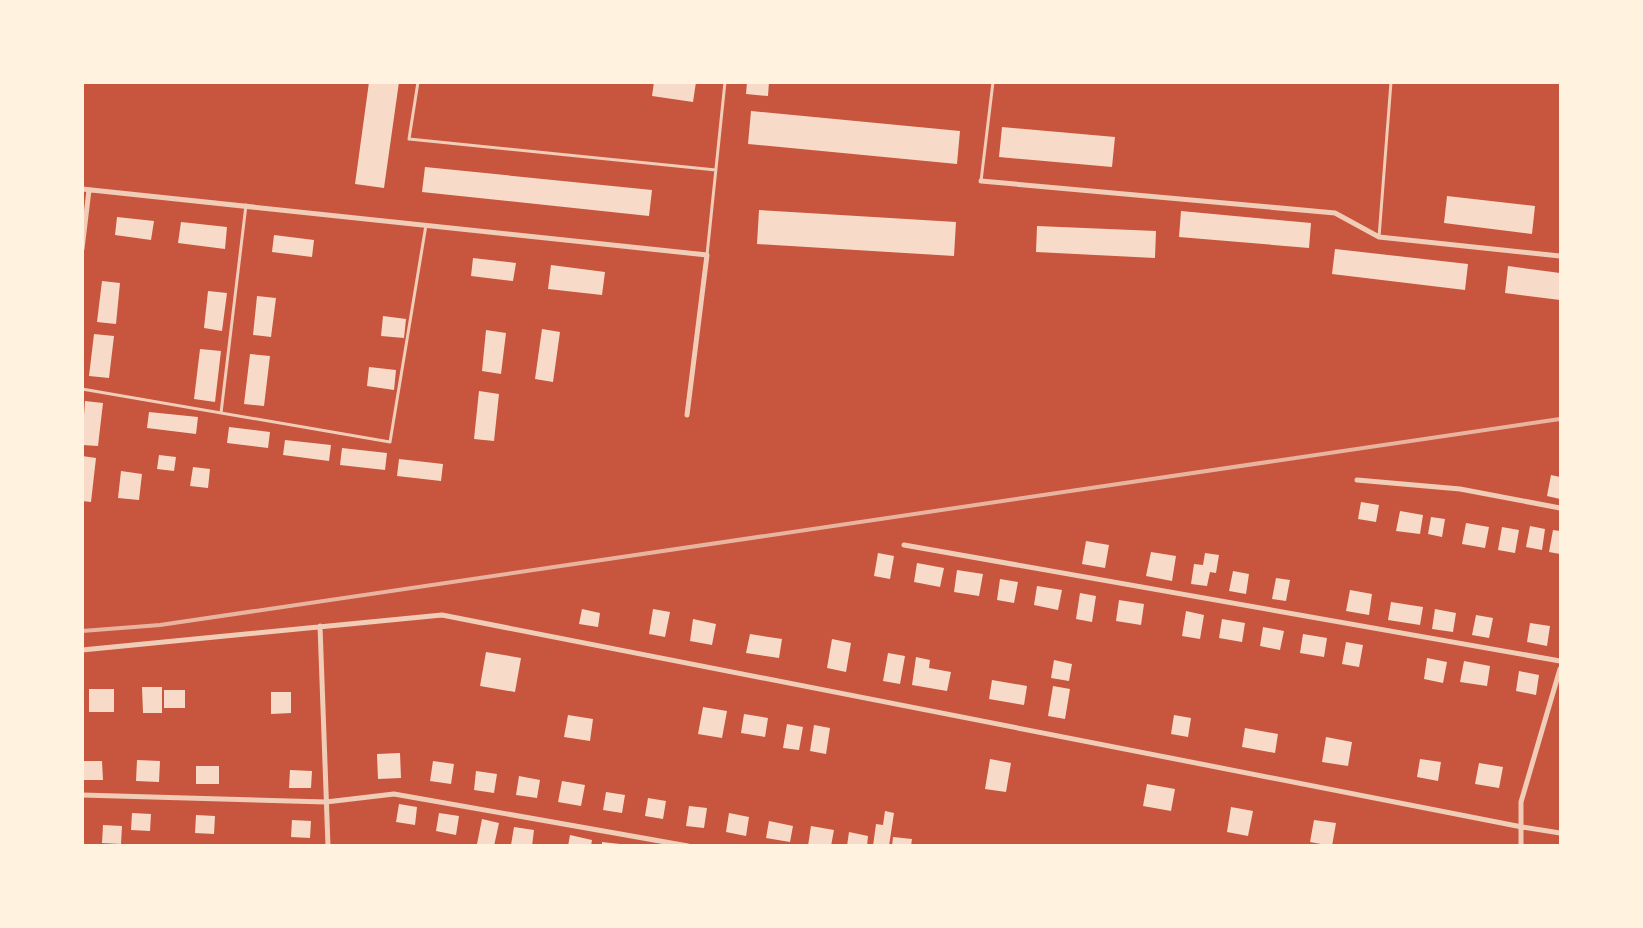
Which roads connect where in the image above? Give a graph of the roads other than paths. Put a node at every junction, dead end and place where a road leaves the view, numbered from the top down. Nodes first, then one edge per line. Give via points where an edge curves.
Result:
1 (418, 82) edge
2 (725, 82) edge
3 (993, 82) edge
4 (1392, 82) edge
5 (716, 170) junction
6 (981, 181) joint
7 (82, 189) edge
8 (89, 190) junction
9 (246, 205) junction
10 (426, 225) junction
11 (1379, 237) junction
12 (82, 249) edge
13 (707, 255) junction
14 (1560, 256) edge
15 (82, 389) edge
16 (222, 413) junction
17 (687, 415) dead end
18 (1357, 480) dead end
19 (1560, 508) edge
20 (904, 545) dead end
21 (320, 626) junction
22 (82, 650) edge
23 (1560, 661) edge
24 (1560, 668) edge
25 (82, 795) edge
26 (326, 802) junction
27 (1522, 827) junction
28 (1560, 833) edge
29 (328, 846) edge
30 (688, 846) edge
31 (1521, 846) edge

1 - 5 lane via 409,139
2 - 5 lane
3 - 6 lane
4 - 11 lane
5 - 13 lane
6 - 11 street via 1335,213
7 - 8 street
8 - 9 street
8 - 12 street
9 - 10 street
9 - 16 lane
10 - 13 street
10 - 16 lane via 390,442
11 - 14 street
13 - 17 street
15 - 16 lane
18 - 19 street via 1460,488
20 - 23 street
21 - 22 street
21 - 26 street
21 - 27 street via 442,615
24 - 27 street via 1521,802
25 - 26 street
26 - 29 street
26 - 30 street via 394,794
27 - 28 street
27 - 31 street

